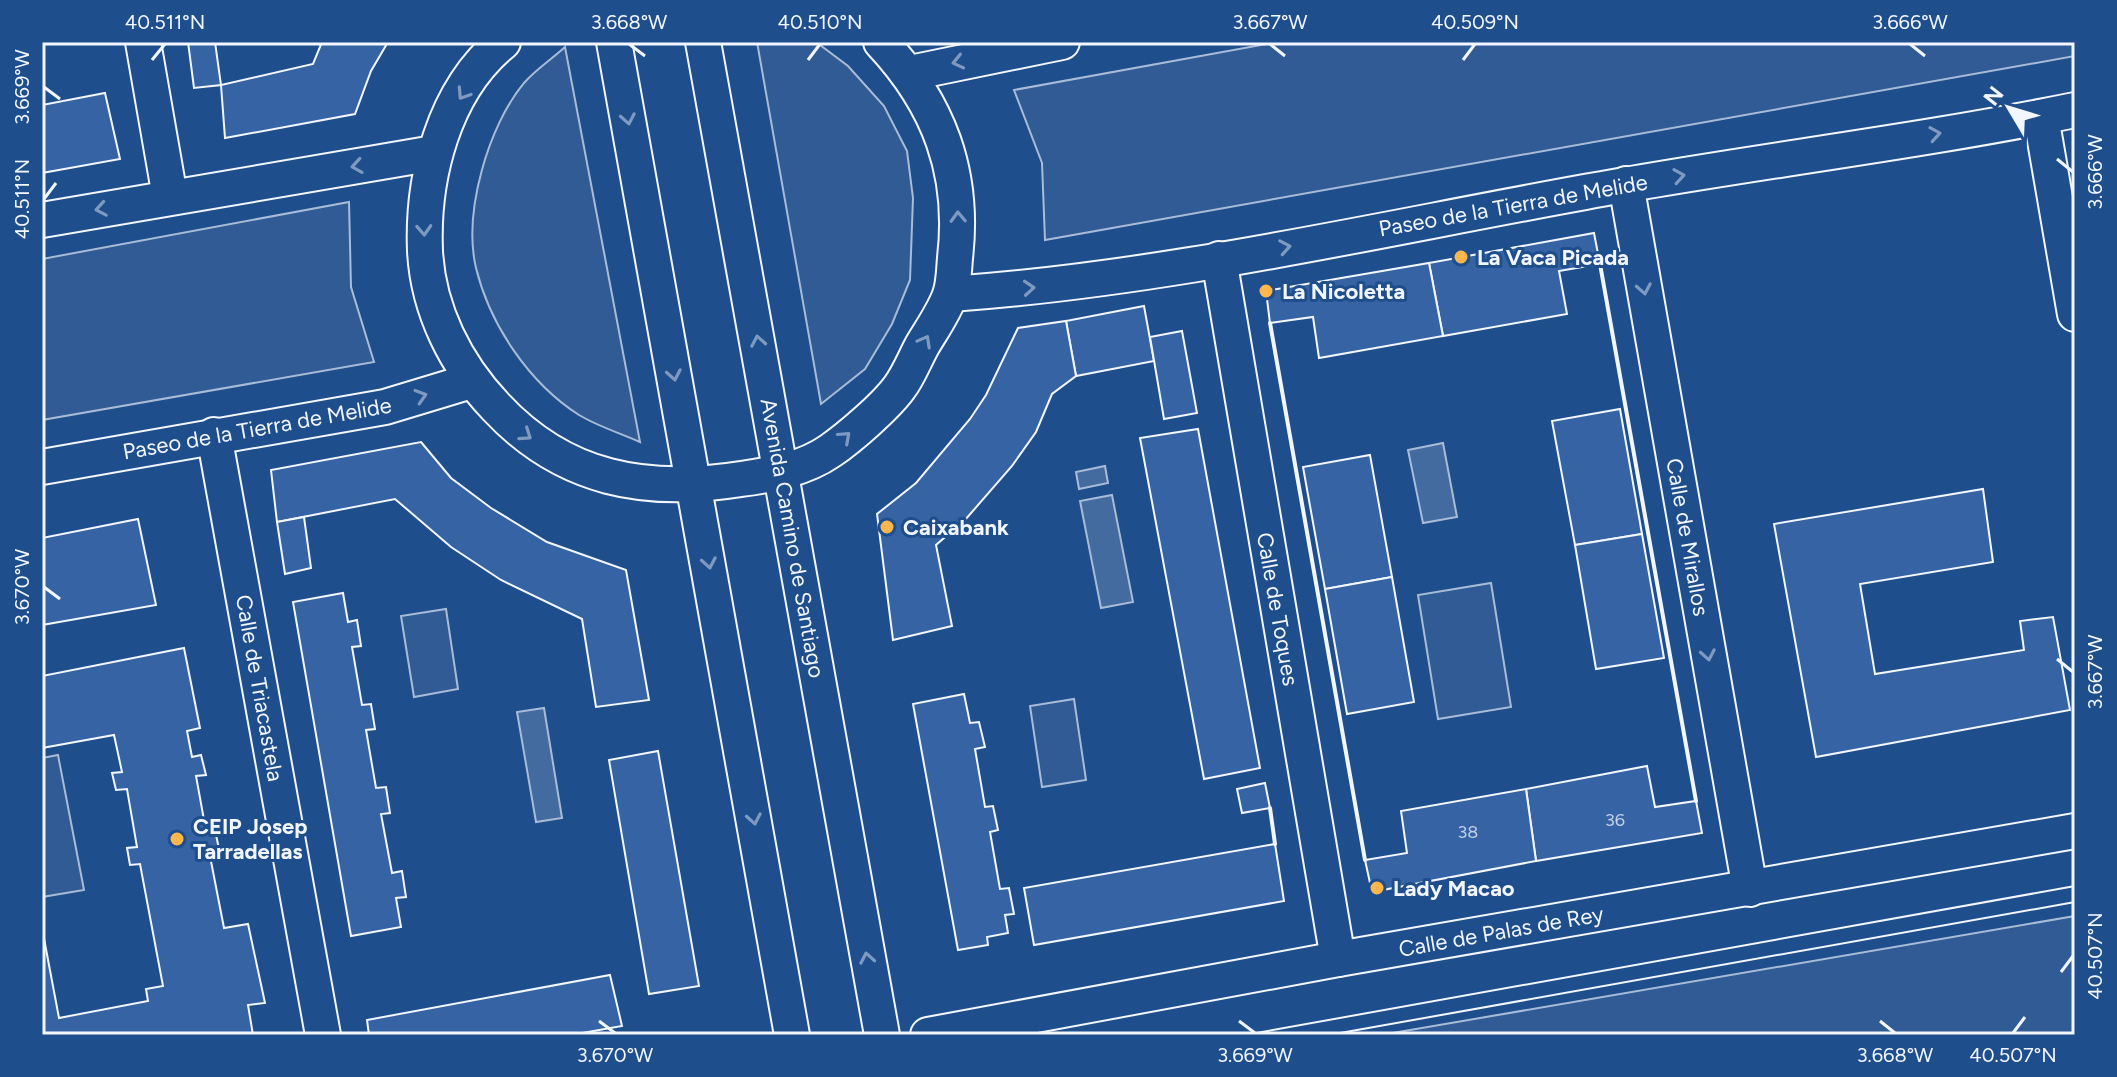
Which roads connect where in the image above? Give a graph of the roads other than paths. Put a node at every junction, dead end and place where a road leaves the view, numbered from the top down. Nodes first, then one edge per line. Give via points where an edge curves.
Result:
1 (143, 42) edge
2 (503, 42) edge
3 (614, 42) edge
4 (703, 42) edge
5 (881, 42) edge
6 (1062, 42) edge
7 (910, 73) junction
8 (2075, 110) edge
9 (2041, 117) junction
10 (434, 153) junction
11 (1626, 184) junction
12 (170, 197) junction
13 (42, 220) edge
14 (1219, 259) junction
15 (951, 294) junction
16 (2075, 314) edge
17 (471, 381) junction
18 (214, 435) junction
19 (42, 467) edge
20 (782, 473) junction
21 (695, 486) junction
22 (2075, 831) edge
23 (1750, 889) junction
24 (1338, 959) junction
25 (323, 1035) edge
26 (792, 1035) edge
27 (882, 1035) edge
28 (928, 1035) edge

1 - 12 street
2 -> 10 street via 459,97
3 -> 21 street
20 -> 4 street, Avenida Camino de Santiago
5 - 7 street
6 -> 7 street
15 -> 7 street via 960,217 949,157
8 - 9 street, Paseo de la Tierra de Melide
11 -> 9 street, Paseo de la Tierra de Melide
9 - 16 street
10 -> 12 street
10 -> 17 street via 423,212 426,272 442,329
14 -> 11 street, Paseo de la Tierra de Melide
11 -> 23 street, Calle de Mirallos
12 -> 13 street
15 -> 14 street, Paseo de la Tierra de Melide via 1041,288
14 - 24 street, Calle de Toques
20 -> 15 street via 829,452 899,388
18 -> 17 street, Paseo de la Tierra de Melide via 385,407
17 -> 21 street via 515,428 569,464 631,484
18 - 19 street, Paseo de la Tierra de Melide
18 - 25 street, Calle de Triacastela
20 - 21 street
27 -> 20 street, Avenida Camino de Santiago
21 -> 26 street
22 - 23 street, Calle de Palas de Rey
23 - 24 street, Calle de Palas de Rey
24 - 28 street, Calle de Palas de Rey

